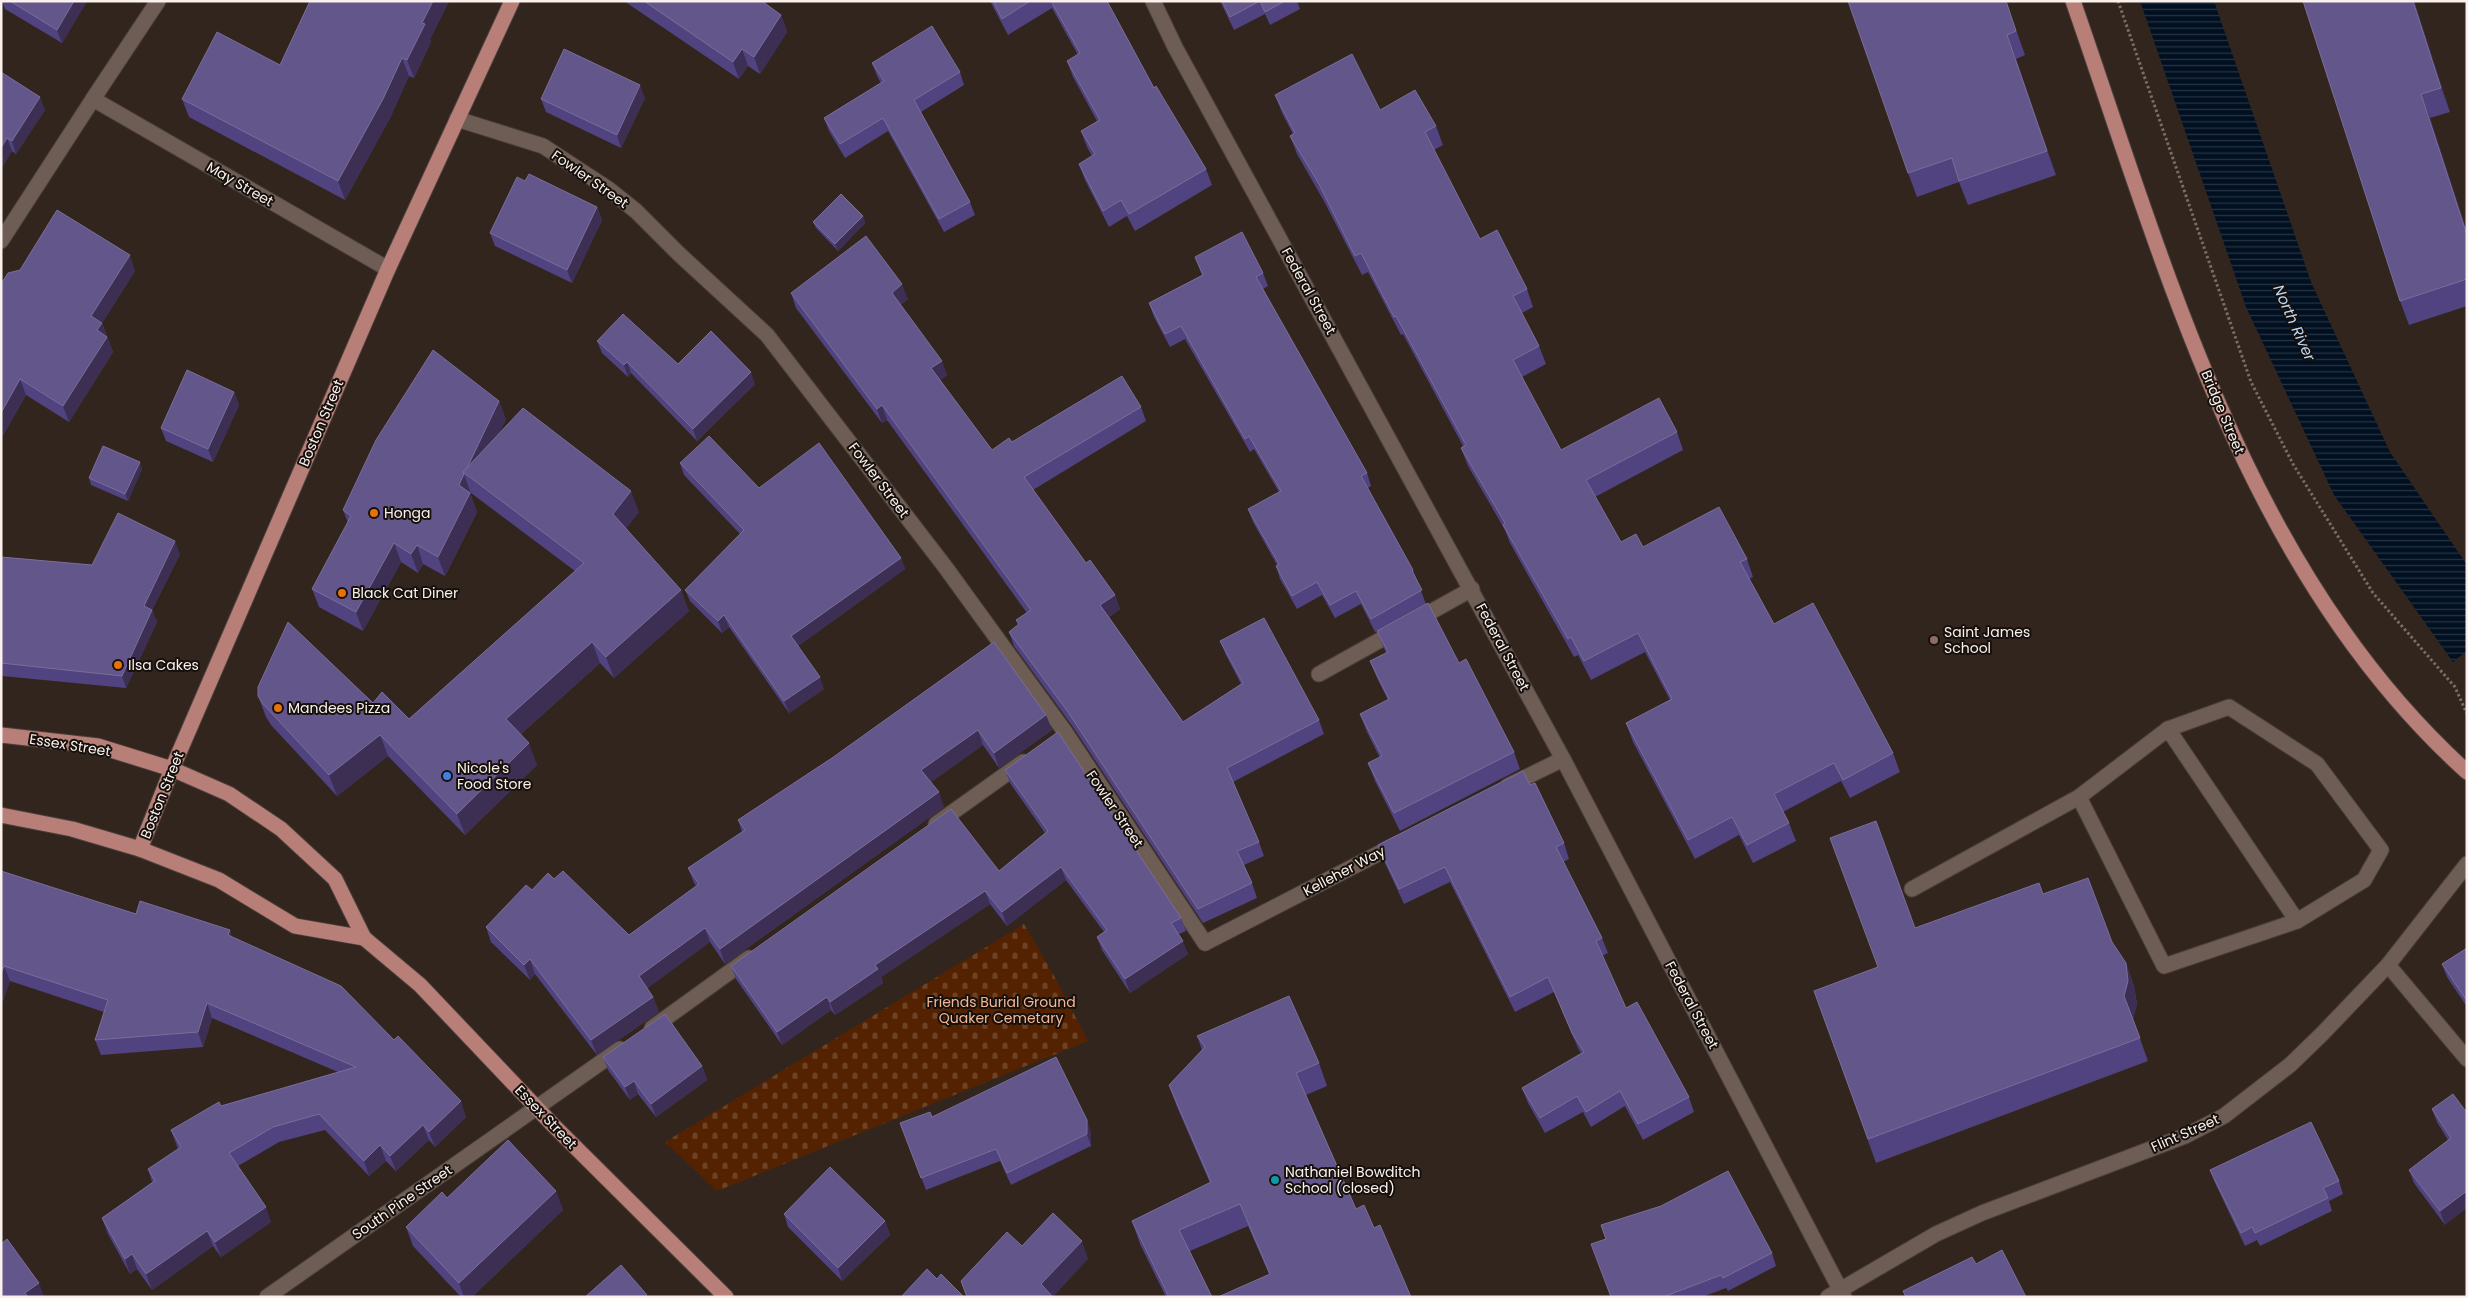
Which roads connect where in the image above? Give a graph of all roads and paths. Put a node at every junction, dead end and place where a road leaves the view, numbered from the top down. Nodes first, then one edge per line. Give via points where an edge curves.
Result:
1 (158, 1) edge
2 (512, 1) edge
3 (1153, 1) edge
4 (2073, 1) edge
5 (2118, 1) edge
6 (93, 99) junction
7 (457, 119) junction
8 (1, 241) edge
9 (388, 269) junction
10 (1472, 589) junction
11 (1319, 674) dead end
12 (2467, 714) edge
13 (2168, 730) junction
14 (1065, 732) junction
15 (1, 735) edge
16 (1049, 744) edge
17 (1033, 755) edge
18 (1563, 760) junction
19 (172, 769) junction
20 (2467, 772) edge
21 (1493, 793) edge
22 (2079, 796) junction
23 (1, 814) edge
24 (927, 831) edge
25 (1415, 834) edge
26 (140, 849) junction
27 (2467, 864) edge
28 (1912, 889) dead end
29 (2297, 921) junction
30 (364, 938) junction
31 (1205, 943) joint
32 (765, 947) edge
33 (2388, 965) junction
34 (2467, 1059) edge
35 (536, 1108) junction
36 (1837, 1295) edge
37 (267, 1297) edge
38 (726, 1297) edge

1 - 6 street
2 - 7 main road, Boston Street
3 - 10 street, Federal Street via 1175,47
4 - 20 main road, Bridge Street via 2173,292 2238,449 2272,519 2354,646 2399,702
5 - 12 path via 2251,382 2293,464 2373,594 2455,686
6 - 8 street
6 - 9 street, May Street
7 - 9 main road, Boston Street
7 - 14 street, Fowler Street via 543,146 608,188 767,334 946,568
9 - 19 main road, Boston Street
10 - 11 street
10 - 18 street, Federal Street
13 - 22 street
13 - 29 street
13 - 29 street via 2229,707 2317,764 2381,850 2364,880
14 - 16 street
14 - 31 street, Fowler Street
15 - 19 main road, Essex Street via 98,746
17 - 24 street
18 - 21 street
18 - 36 street, Federal Street
19 - 26 main road, Boston Street
19 - 30 main road, Essex Street via 229,794 281,829 335,879
22 - 28 street
22 - 29 street via 2164,966
23 - 26 main road, Essex Street via 72,829
25 - 31 street, Kelleher Way
26 - 30 main road, Essex Street via 219,880 296,926
27 - 33 street, Flint Street
30 - 35 main road, Essex Street via 420,985
32 - 35 street, South Pine Street
33 - 34 street
33 - 36 street, Flint Street via 2290,1066 2224,1116 2185,1136 1982,1213 1936,1234 1890,1258
35 - 37 street, South Pine Street
35 - 38 main road, Essex Street

